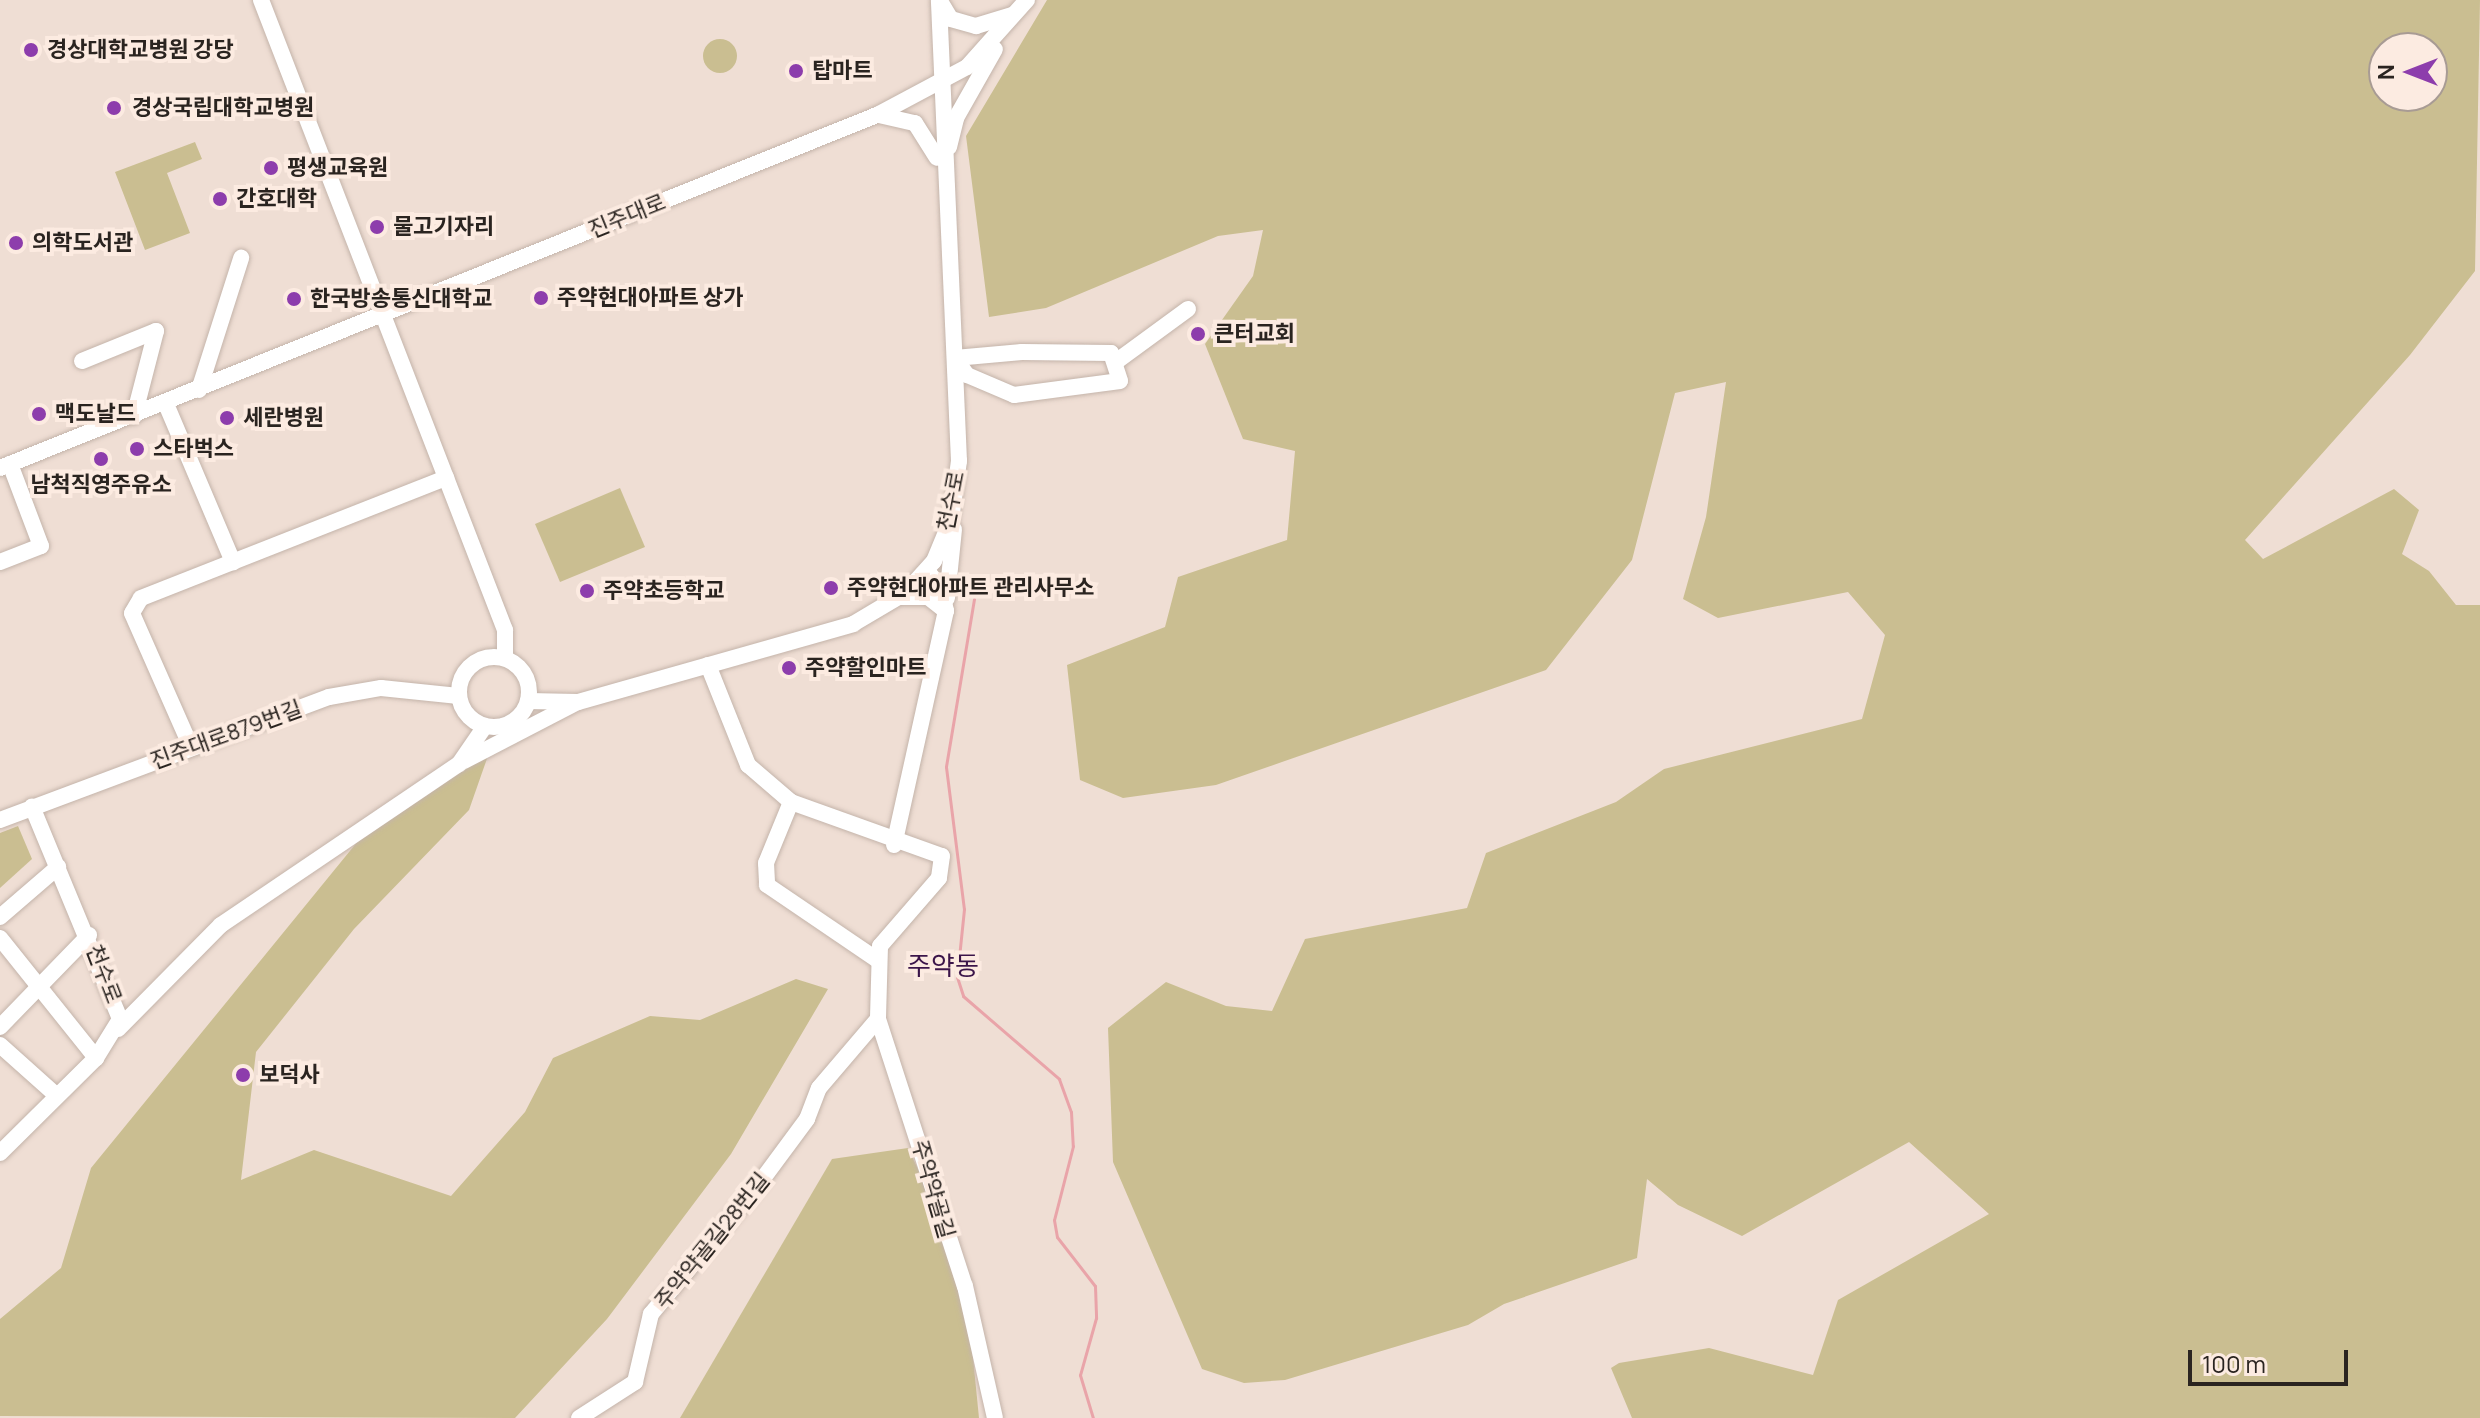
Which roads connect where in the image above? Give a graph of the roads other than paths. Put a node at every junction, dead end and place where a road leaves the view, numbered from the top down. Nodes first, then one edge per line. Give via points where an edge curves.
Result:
1 (261, 0) edge
2 (939, 0) edge
3 (1024, 4) edge
4 (942, 84) junction
5 (877, 115) junction
6 (942, 191) junction
7 (241, 258) dead end
8 (1188, 309) dead end
9 (379, 315) junction
10 (955, 358) junction
11 (82, 361) dead end
12 (1117, 361) junction
13 (199, 390) junction
14 (166, 404) junction
15 (134, 416) junction
16 (959, 461) junction
17 (5, 466) edge
18 (446, 478) junction
19 (0, 562) edge
20 (233, 562) junction
21 (927, 571) junction
22 (900, 597) junction
23 (946, 611) junction
24 (505, 658) junction
25 (708, 665) junction
26 (459, 696) junction
27 (528, 701) junction
28 (578, 702) junction
29 (485, 726) junction
30 (191, 747) junction
31 (459, 764) junction
32 (791, 802) junction
33 (32, 807) junction
34 (0, 820) edge
35 (894, 845) junction
36 (58, 867) junction
37 (0, 917) edge
38 (89, 935) junction
39 (0, 938) edge
40 (876, 959) junction
41 (39, 986) junction
42 (878, 1019) junction
43 (0, 1027) edge
44 (118, 1029) junction
45 (0, 1045) edge
46 (96, 1058) junction
47 (57, 1096) junction
48 (0, 1153) edge
49 (579, 1418) edge
50 (995, 1418) edge

1 - 9 street
2 - 3 street via 951,19 976,26
2 - 4 street, 천수로
3 - 4 street, 진주대로
3 - 6 street via 956,118
4 - 5 street, 진주대로
4 - 6 street, 천수로
5 - 6 street via 927,132
5 - 9 street, 진주대로
6 - 10 street, 천수로
7 - 13 street
8 - 12 street
9 - 13 street, 진주대로
9 - 18 street
10 - 12 street via 1111,353
10 - 12 street via 967,375 1014,395 1120,381
10 - 16 street, 천수로
11 - 15 street via 156,331
13 - 14 street, 진주대로
14 - 15 street, 진주대로
14 - 20 street
15 - 17 street, 진주대로
16 - 21 street, 천수로 via 951,520
16 - 23 street
17 - 19 street, 진주대로 via 41,546
18 - 20 street
18 - 24 street via 505,630
20 - 30 street via 141,598 132,613
21 - 22 street, 천수로
21 - 23 street via 941,587
22 - 23 street via 928,597
22 - 25 street, 천수로 via 853,624
23 - 35 street
24 - 26 street via 475,662
24 - 27 street via 526,679
25 - 28 street, 천수로
25 - 32 street via 748,765
26 - 29 street via 467,715
26 - 30 street, 진주대로879번길 via 358,691
27 - 28 street, 천수로
27 - 29 street via 516,719
28 - 31 street
29 - 31 street
30 - 33 street, 진주대로879번길
31 - 44 street via 221,925
32 - 35 street
32 - 40 street via 766,863 767,885
33 - 34 street, 진주대로879번길
33 - 36 street, 천수로
35 - 40 street via 942,856 939,878 907,906
36 - 37 street
36 - 38 street, 천수로
38 - 41 street
38 - 44 street, 천수로 via 119,1012
39 - 41 street
40 - 42 street, 주약약골길
41 - 43 street
41 - 46 street
42 - 49 street, 주약약골길28번길 via 819,1088 807,1119 756,1188 651,1314 635,1382
42 - 50 street, 주약약골길 via 965,1286
44 - 46 street, 천수로
45 - 47 street
46 - 47 street, 천수로
47 - 48 street, 천수로

